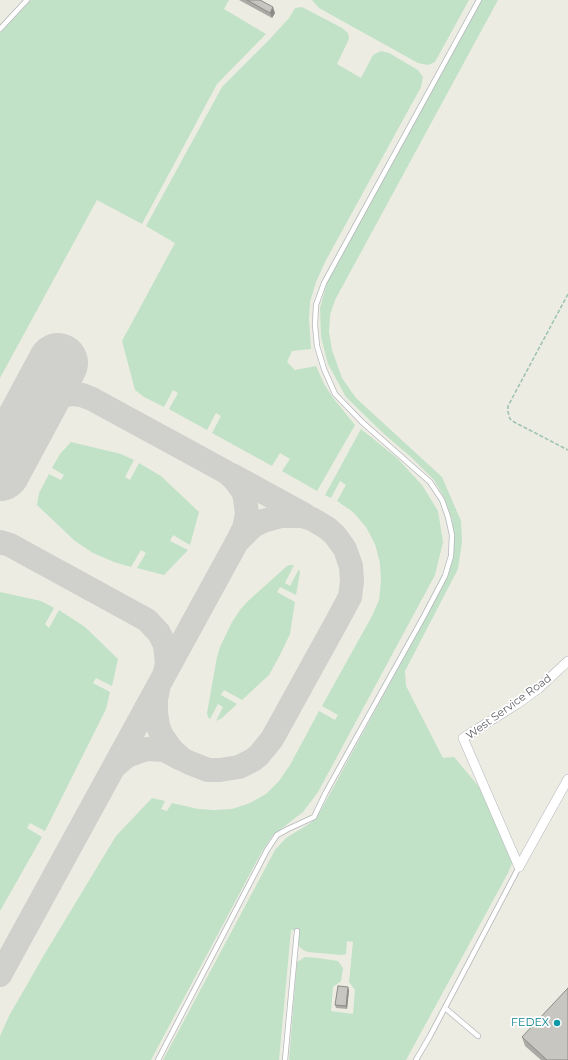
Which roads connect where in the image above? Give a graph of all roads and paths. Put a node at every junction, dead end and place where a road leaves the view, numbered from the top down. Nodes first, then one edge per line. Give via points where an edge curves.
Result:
1 (27, 0) edge
2 (479, 0) edge
3 (0, 29) edge
4 (568, 294) edge
5 (568, 450) edge
6 (568, 661) edge
7 (568, 779) edge
8 (519, 867) junction
9 (297, 931) dead end
10 (445, 1008) junction
11 (478, 1036) dead end
12 (158, 1060) edge
13 (285, 1060) edge
14 (416, 1060) edge

1 - 3 lane
2 - 12 lane via 324,282 316,305 317,346 335,394 362,422 430,482 442,500 452,535 451,556 445,576 314,817 277,835 267,850
4 - 5 path via 508,406 510,419 514,422
6 - 8 street, West Service Road via 538,689 463,738
7 - 8 street
8 - 10 lane
9 - 13 lane
10 - 11 lane
10 - 14 lane

